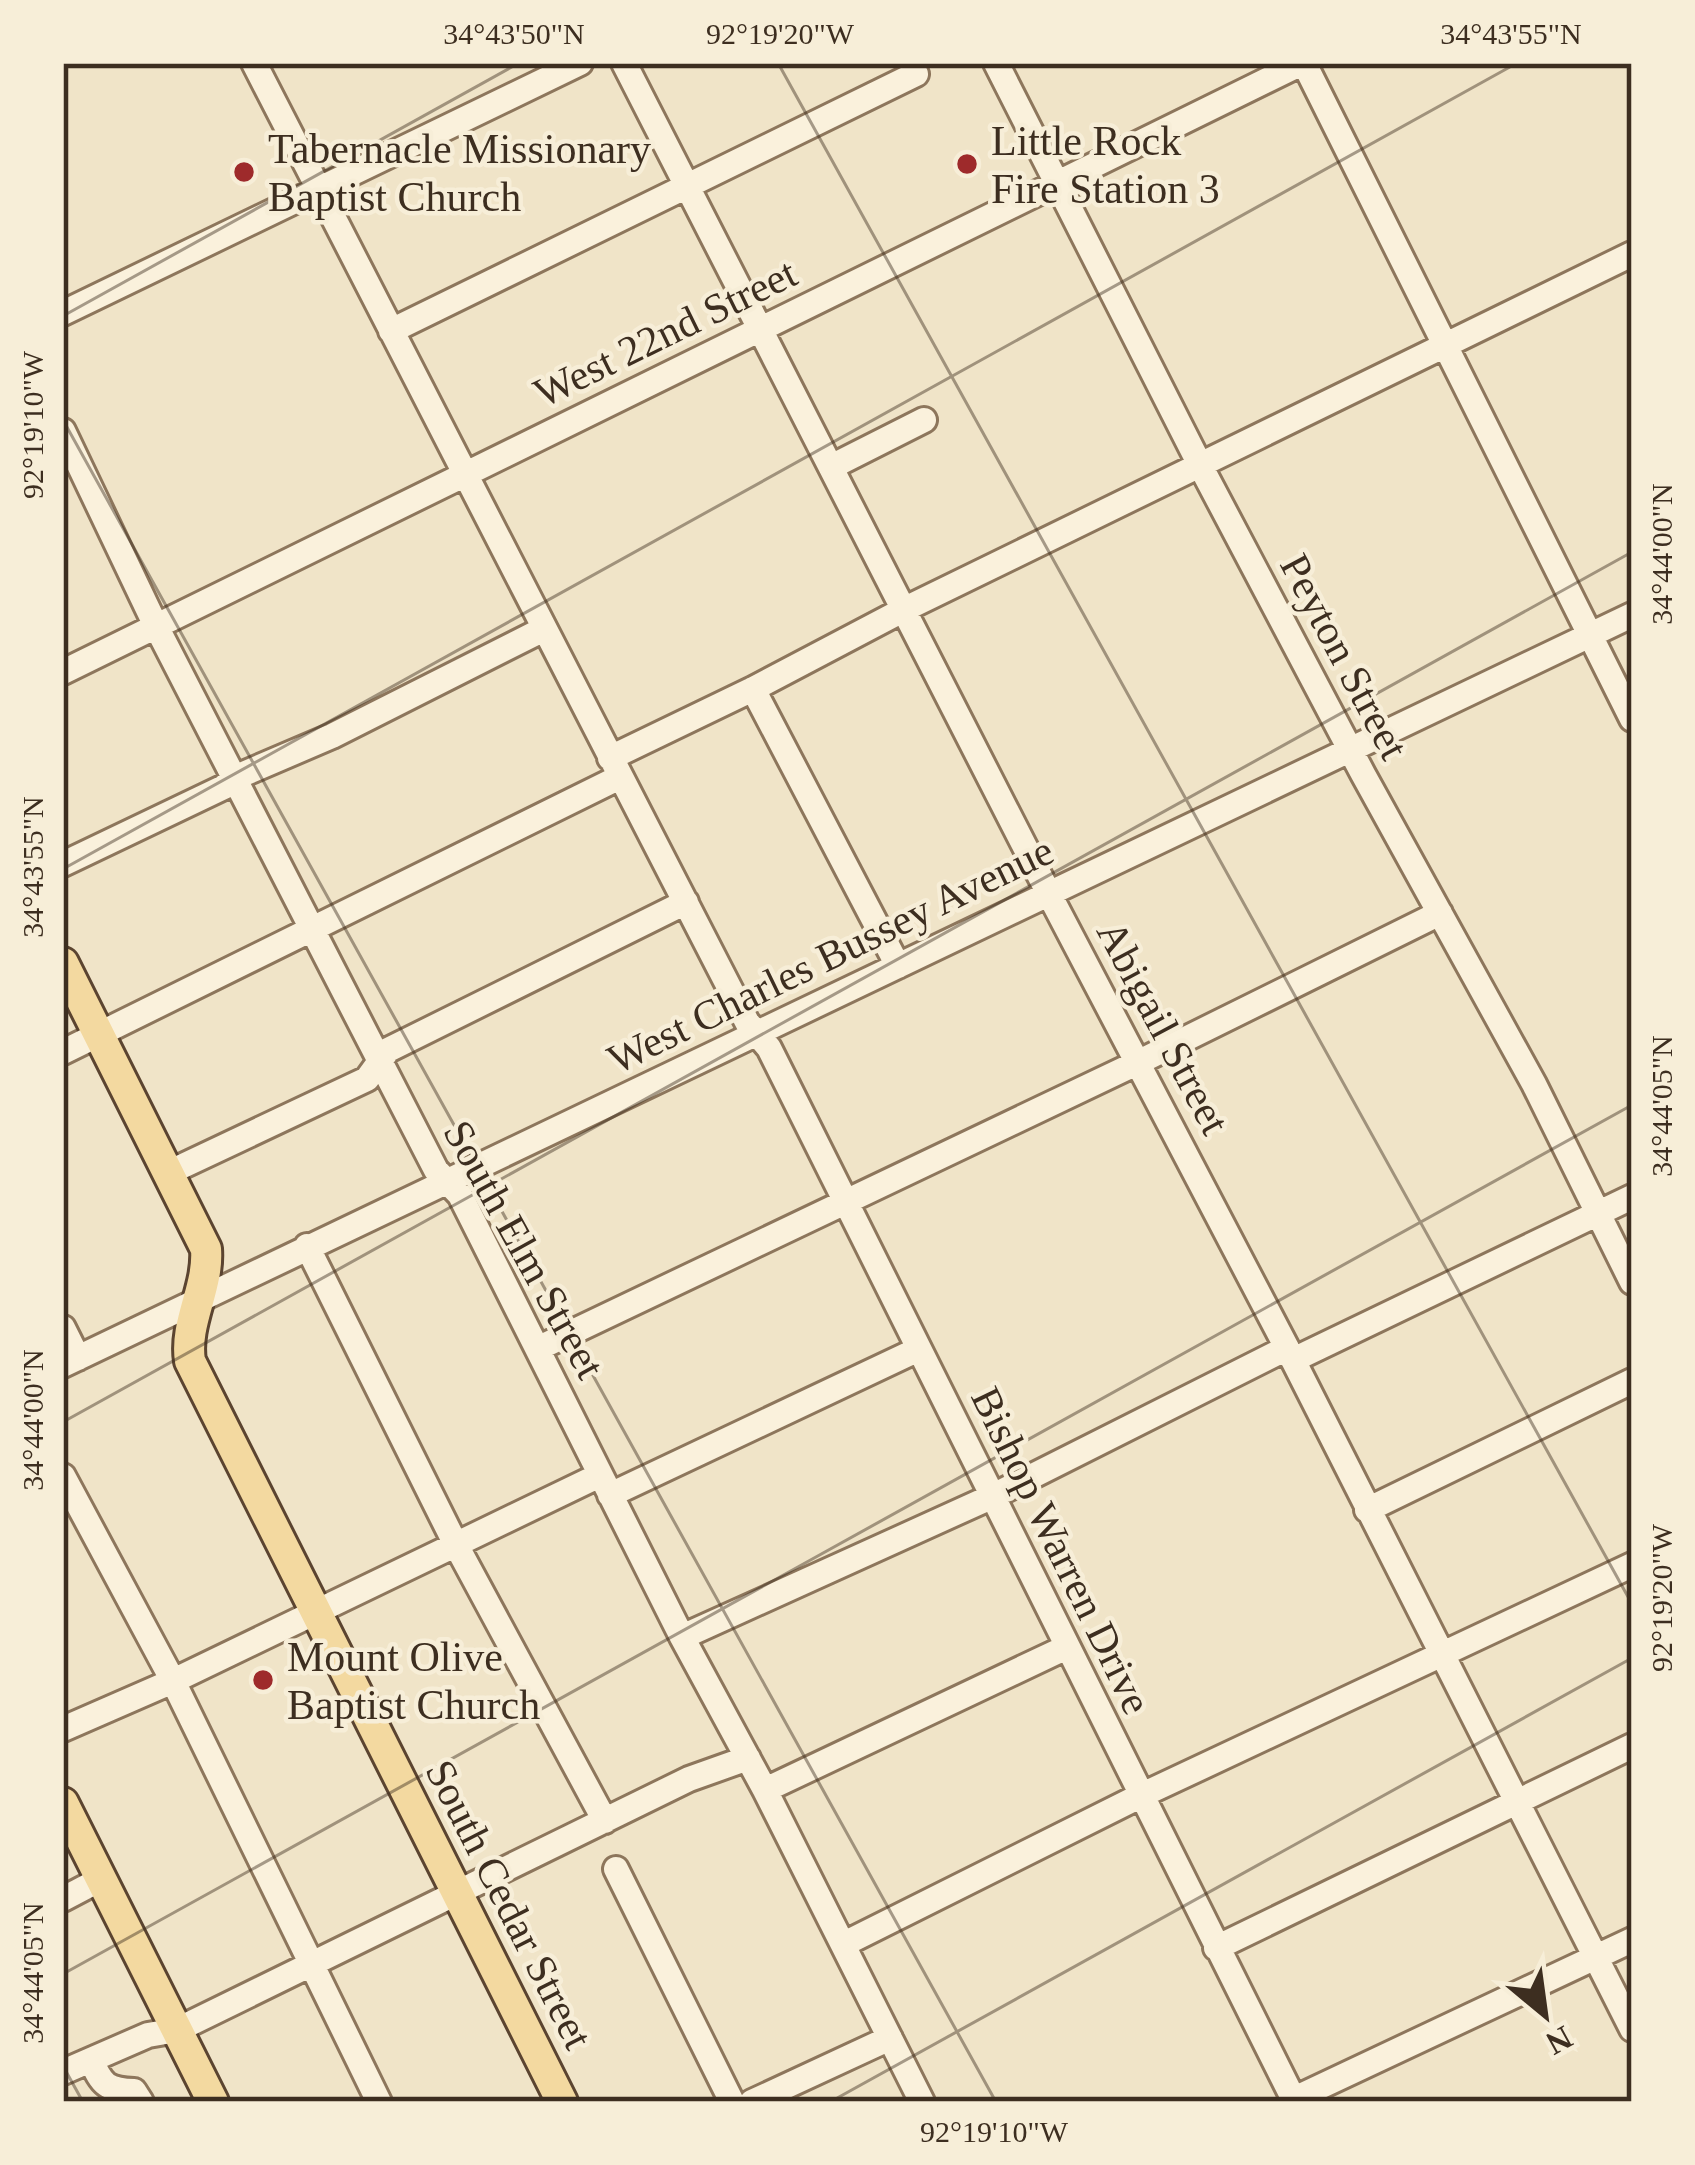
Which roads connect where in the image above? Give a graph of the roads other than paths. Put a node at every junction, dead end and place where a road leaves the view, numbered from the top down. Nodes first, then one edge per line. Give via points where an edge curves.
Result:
1 (254, 63) edge
2 (580, 63) edge
3 (624, 63) edge
4 (997, 63) edge
5 (1303, 63) edge
6 (916, 74) dead end
7 (1058, 183) junction
8 (688, 186) junction
9 (319, 189) junction
10 (1632, 254) edge
11 (63, 313) edge
12 (761, 328) junction
13 (391, 331) junction
14 (1446, 346) junction
15 (924, 420) dead end
16 (63, 431) edge
17 (831, 467) junction
18 (1201, 467) junction
19 (466, 475) junction
20 (87, 480) junction
21 (63, 492) edge
22 (905, 609) junction
23 (1632, 615) edge
24 (155, 624) junction
25 (544, 629) junction
26 (1591, 635) junction
27 (63, 672) edge
28 (753, 689) junction
29 (1632, 719) edge
30 (1352, 751) junction
31 (615, 768) junction
32 (234, 778) junction
33 (63, 864) edge
34 (1048, 892) junction
35 (686, 902) junction
36 (1440, 913) junction
37 (310, 927) junction
38 (63, 963) edge
39 (898, 966) junction
40 (99, 1034) junction
41 (759, 1034) junction
42 (63, 1052) edge
43 (380, 1060) junction
44 (1139, 1062) junction
45 (170, 1172) junction
46 (446, 1179) junction
47 (1632, 1197) edge
48 (846, 1202) junction
49 (1598, 1214) junction
50 (307, 1246) junction
51 (1632, 1282) edge
52 (202, 1297) junction
53 (63, 1328) edge
54 (539, 1348) junction
55 (919, 1349) junction
56 (1290, 1354) junction
57 (70, 1361) edge
58 (1632, 1381) edge
59 (63, 1476) edge
60 (606, 1485) junction
61 (991, 1497) junction
62 (1366, 1510) junction
63 (455, 1543) junction
64 (1632, 1565) edge
65 (314, 1613) junction
66 (682, 1637) junction
67 (1067, 1647) junction
68 (1443, 1654) junction
69 (173, 1681) junction
70 (63, 1729) edge
71 (1632, 1745) edge
72 (748, 1758) junction
73 (765, 1790) junction
74 (1139, 1796) junction
75 (63, 1803) edge
76 (1516, 1803) junction
77 (604, 1821) junction
78 (616, 1869) dead end
79 (101, 1879) junction
80 (458, 1895) junction
81 (63, 1899) edge
82 (1632, 1940) edge
83 (844, 1944) junction
84 (1216, 1948) junction
85 (1596, 1958) junction
86 (310, 1966) junction
87 (1632, 2029) edge
88 (177, 2030) junction
89 (890, 2038) junction
90 (91, 2060) junction
91 (63, 2072) edge
92 (1295, 2100) edge
93 (141, 2102) edge
94 (213, 2102) edge
95 (379, 2102) edge
96 (562, 2102) edge
97 (732, 2102) edge
98 (752, 2102) edge
99 (922, 2102) edge

1 - 9 street, Bishop Warren Drive
2 - 9 street
3 - 8 street, Abigail Street
4 - 7 street, Peyton Street
5 - 7 street, West 22nd Street
5 - 14 street
6 - 8 street
7 - 12 street, West 22nd Street
7 - 18 street, Peyton Street
8 - 12 street, Abigail Street
8 - 13 street
9 - 11 street
9 - 13 street, Bishop Warren Drive
10 - 14 street
12 - 17 street, Abigail Street
12 - 19 street, West 22nd Street
13 - 19 street, Bishop Warren Drive
14 - 18 street
14 - 26 street
15 - 17 street
16 - 20 street, South Elm Street
17 - 22 street, Abigail Street
18 - 22 street
18 - 30 street, Peyton Street
19 - 24 street, West 22nd Street
19 - 25 street, Bishop Warren Drive
20 - 21 street
20 - 24 street, South Elm Street
22 - 28 street
22 - 34 street, Abigail Street
23 - 26 street, West Charles Bussey Avenue
24 - 27 street, West 22nd Street
24 - 32 street, South Elm Street
25 - 31 street, Bishop Warren Drive
25 - 32 street
26 - 29 street
26 - 30 street, West Charles Bussey Avenue
28 - 31 street
28 - 39 street
30 - 34 street, West Charles Bussey Avenue
30 - 36 street, Peyton Street
31 - 35 street, Bishop Warren Drive
31 - 37 street
32 - 33 street
32 - 37 street, South Elm Street
34 - 39 street, West Charles Bussey Avenue
34 - 44 street, Abigail Street
35 - 41 street, Bishop Warren Drive
35 - 43 street
36 - 44 street
36 - 49 street, Peyton Street
37 - 40 street
37 - 43 street, South Elm Street
38 - 40 main road, South Cedar Street
39 - 41 street, West Charles Bussey Avenue
40 - 42 street
40 - 45 main road, South Cedar Street
41 - 46 street, West Charles Bussey Avenue
41 - 48 street, Bishop Warren Drive
43 - 45 street via 367,1079
43 - 46 street, South Elm Street
44 - 48 street
44 - 56 street, Abigail Street
45 - 52 main road, South Cedar Street via 206,1249
46 - 50 street, West Charles Bussey Avenue
46 - 54 street, South Elm Street
47 - 49 street
48 - 54 street
48 - 55 street, Bishop Warren Drive
49 - 51 street, Peyton Street
49 - 56 street
50 - 52 street, West Charles Bussey Avenue
50 - 63 street
52 - 57 street, West Charles Bussey Avenue
52 - 65 main road, South Cedar Street via 189,1333 190,1361
53 - 57 street
54 - 60 street, South Elm Street
55 - 60 street
55 - 61 street, Bishop Warren Drive
56 - 61 street
56 - 62 street, Abigail Street
58 - 62 street
59 - 69 street
60 - 63 street
60 - 66 street, South Elm Street
61 - 66 street
61 - 67 street, Bishop Warren Drive
62 - 68 street, Abigail Street
63 - 65 street
63 - 77 street
64 - 68 street
65 - 69 street
65 - 80 main road, South Cedar Street
66 - 72 street, South Elm Street
67 - 73 street
67 - 74 street, Bishop Warren Drive
68 - 74 street
68 - 76 street, Abigail Street
69 - 70 street
69 - 86 street
71 - 76 street
72 - 73 street, South Elm Street
72 - 77 street
73 - 83 street, South Elm Street
74 - 83 street
74 - 84 street, Bishop Warren Drive
75 - 79 main road
76 - 84 street
76 - 85 street, Abigail Street
77 - 80 street
78 - 97 street
79 - 81 street
79 - 88 main road
80 - 86 street
80 - 96 main road, South Cedar Street
82 - 85 street
83 - 89 street, South Elm Street
84 - 92 street, Bishop Warren Drive
85 - 87 street, Abigail Street
85 - 92 street
86 - 88 street
86 - 95 street
88 - 90 street
88 - 94 main road
89 - 98 street
89 - 99 street, South Elm Street
90 - 91 street
90 - 93 street via 101,2084 134,2091

